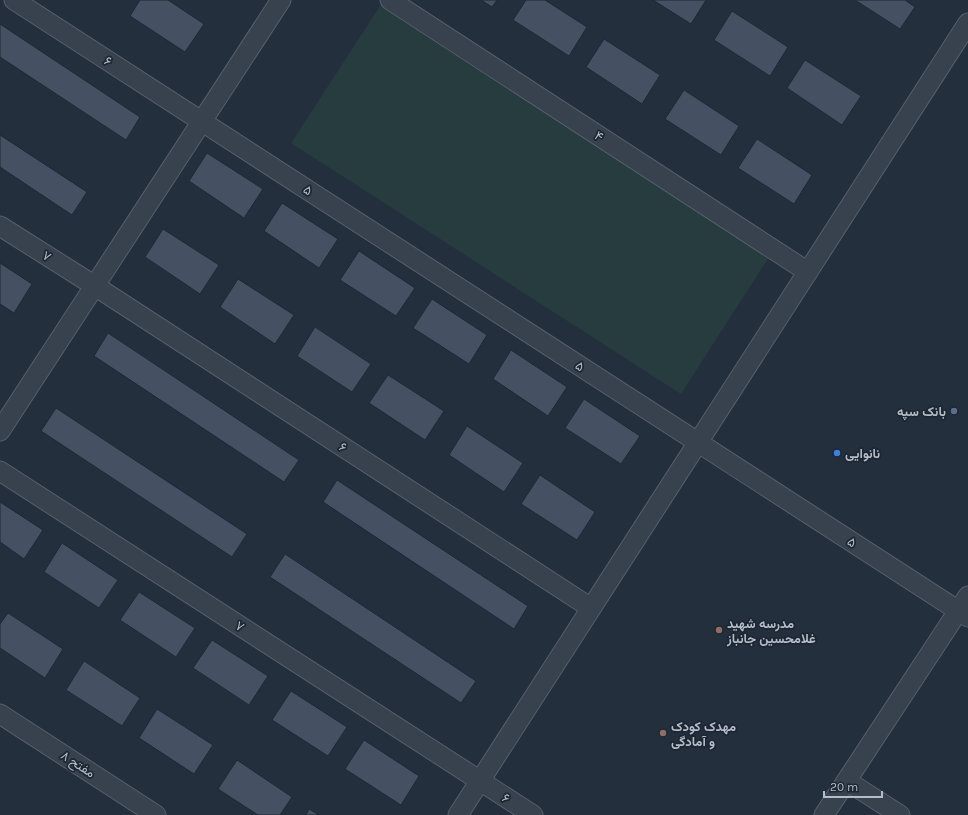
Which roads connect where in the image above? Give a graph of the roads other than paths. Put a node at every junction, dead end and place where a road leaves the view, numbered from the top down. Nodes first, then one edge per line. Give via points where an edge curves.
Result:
1 (14, 0) edge
2 (281, 0) edge
3 (390, 0) edge
4 (968, 23) edge
5 (202, 122) junction
6 (0, 226) edge
7 (808, 272) junction
8 (95, 286) junction
9 (0, 431) edge
10 (698, 442) junction
11 (0, 471) edge
12 (591, 608) junction
13 (965, 608) edge
14 (0, 714) edge
15 (847, 780) junction
16 (480, 781) junction
17 (156, 815) edge
18 (458, 815) edge
19 (533, 815) edge
20 (824, 815) edge
21 (900, 815) edge

1 - 5 street, ۶
2 - 5 street
3 - 7 street, ۴
4 - 7 street
5 - 8 street
5 - 10 street, ۵
6 - 8 street, ۷
7 - 10 street
8 - 9 street
8 - 12 street, ۶
10 - 12 street
10 - 13 street, ۵
11 - 16 street, ۷
12 - 16 street
13 - 15 street
14 - 17 street, ۸ مفتح
15 - 20 street
15 - 21 street
16 - 18 street
16 - 19 street, ۶

